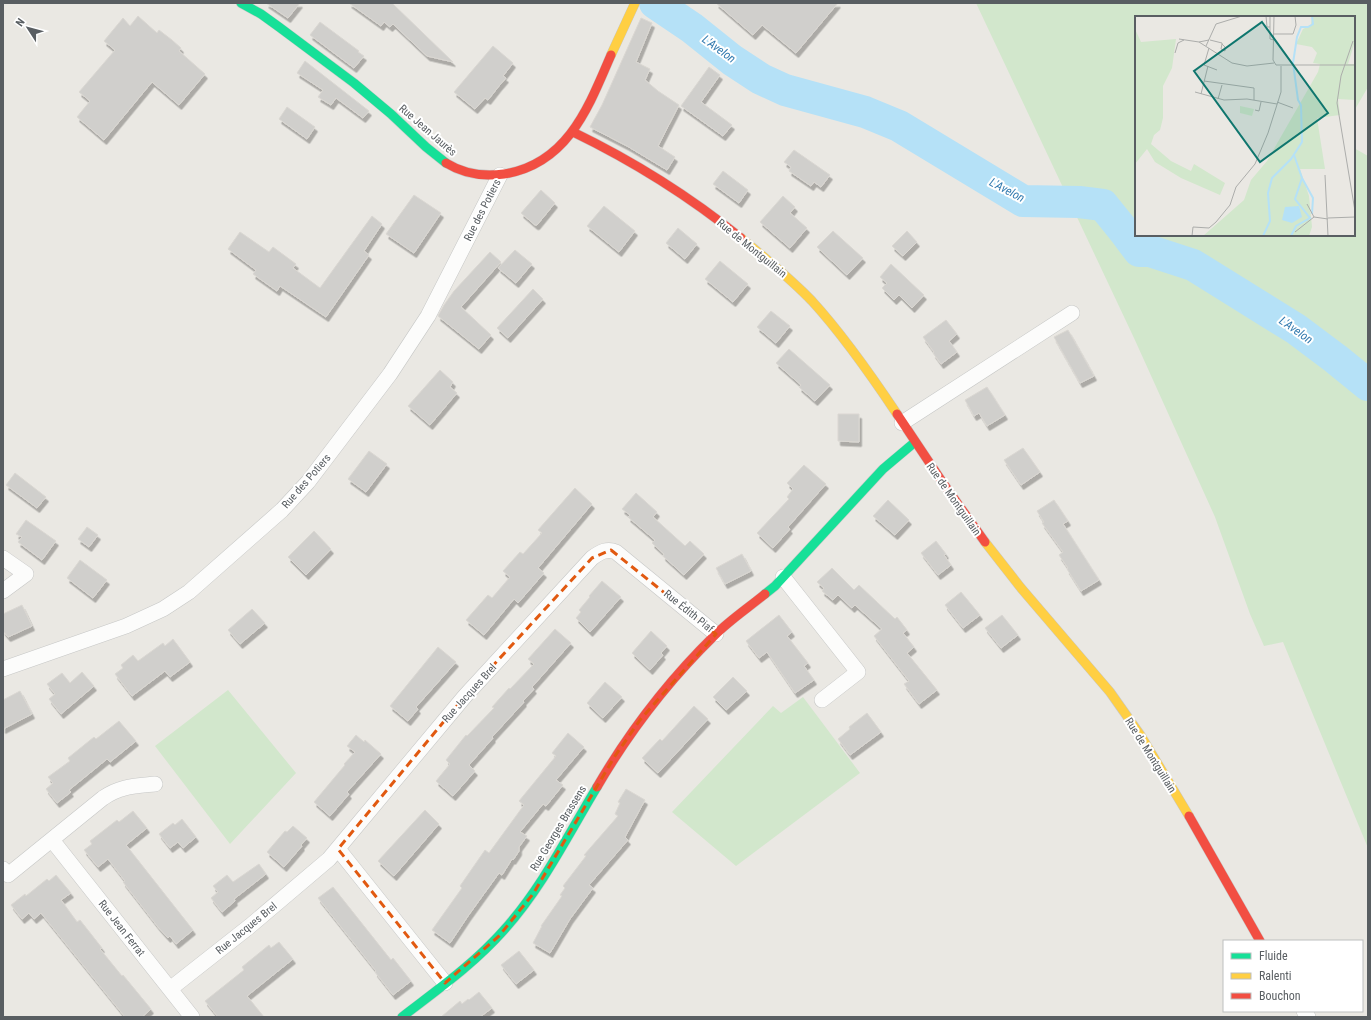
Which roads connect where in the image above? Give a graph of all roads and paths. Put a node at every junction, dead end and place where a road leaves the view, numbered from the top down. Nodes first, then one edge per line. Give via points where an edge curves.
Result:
1 (240, 3) edge
2 (634, 6) edge
3 (572, 132) junction
4 (500, 175) junction
5 (1072, 313) dead end
6 (902, 423) junction
7 (915, 442) junction
8 (611, 550) joint
9 (3, 558) edge
10 (783, 578) junction
11 (3, 591) edge
12 (716, 634) junction
13 (3, 669) edge
14 (822, 700) dead end
15 (155, 784) dead end
16 (52, 840) junction
17 (338, 849) junction
18 (3, 869) edge
19 (1259, 940) edge
20 (445, 983) junction
21 (170, 989) junction
22 (192, 1017) edge
23 (402, 1017) edge

1 - 4 street, Rue Jean Jaurès via 266,17 333,67 451,166 464,172
2 - 3 street, Rue Jean Jaurès via 588,107
3 - 4 street, Rue Jean Jaurès via 562,144 540,161
3 - 6 street, Rue de Montguillain via 612,151 668,184 725,225 774,265 802,290 853,351
4 - 13 street, Rue des Potiers via 419,331 326,460 282,510 189,592 163,609 106,634
5 - 6 street
6 - 7 street, Rue de Montguillain
7 - 10 street, Rue Édith Piaf via 883,469
7 - 19 street, Rue de Montguillain via 943,484 1021,588 1069,642 1121,707 1164,774
8 - 12 street, Rue Édith Piaf via 623,557
8 - 17 street, Rue Jacques Brel via 592,558 465,696
9 - 11 street via 26,574
10 - 12 street, Rue Édith Piaf
10 - 14 street via 858,672
12 - 20 street, Rue Georges Brassens via 656,700 626,740 519,913 485,950
15 - 16 street via 124,787 113,792
16 - 18 street via 8,875
16 - 21 street, Rue Jean Ferrat
17 - 20 street
17 - 21 street, Rue Jacques Brel via 309,877
20 - 23 street, Rue Georges Brassens
21 - 22 street, Rue Jean Ferrat

